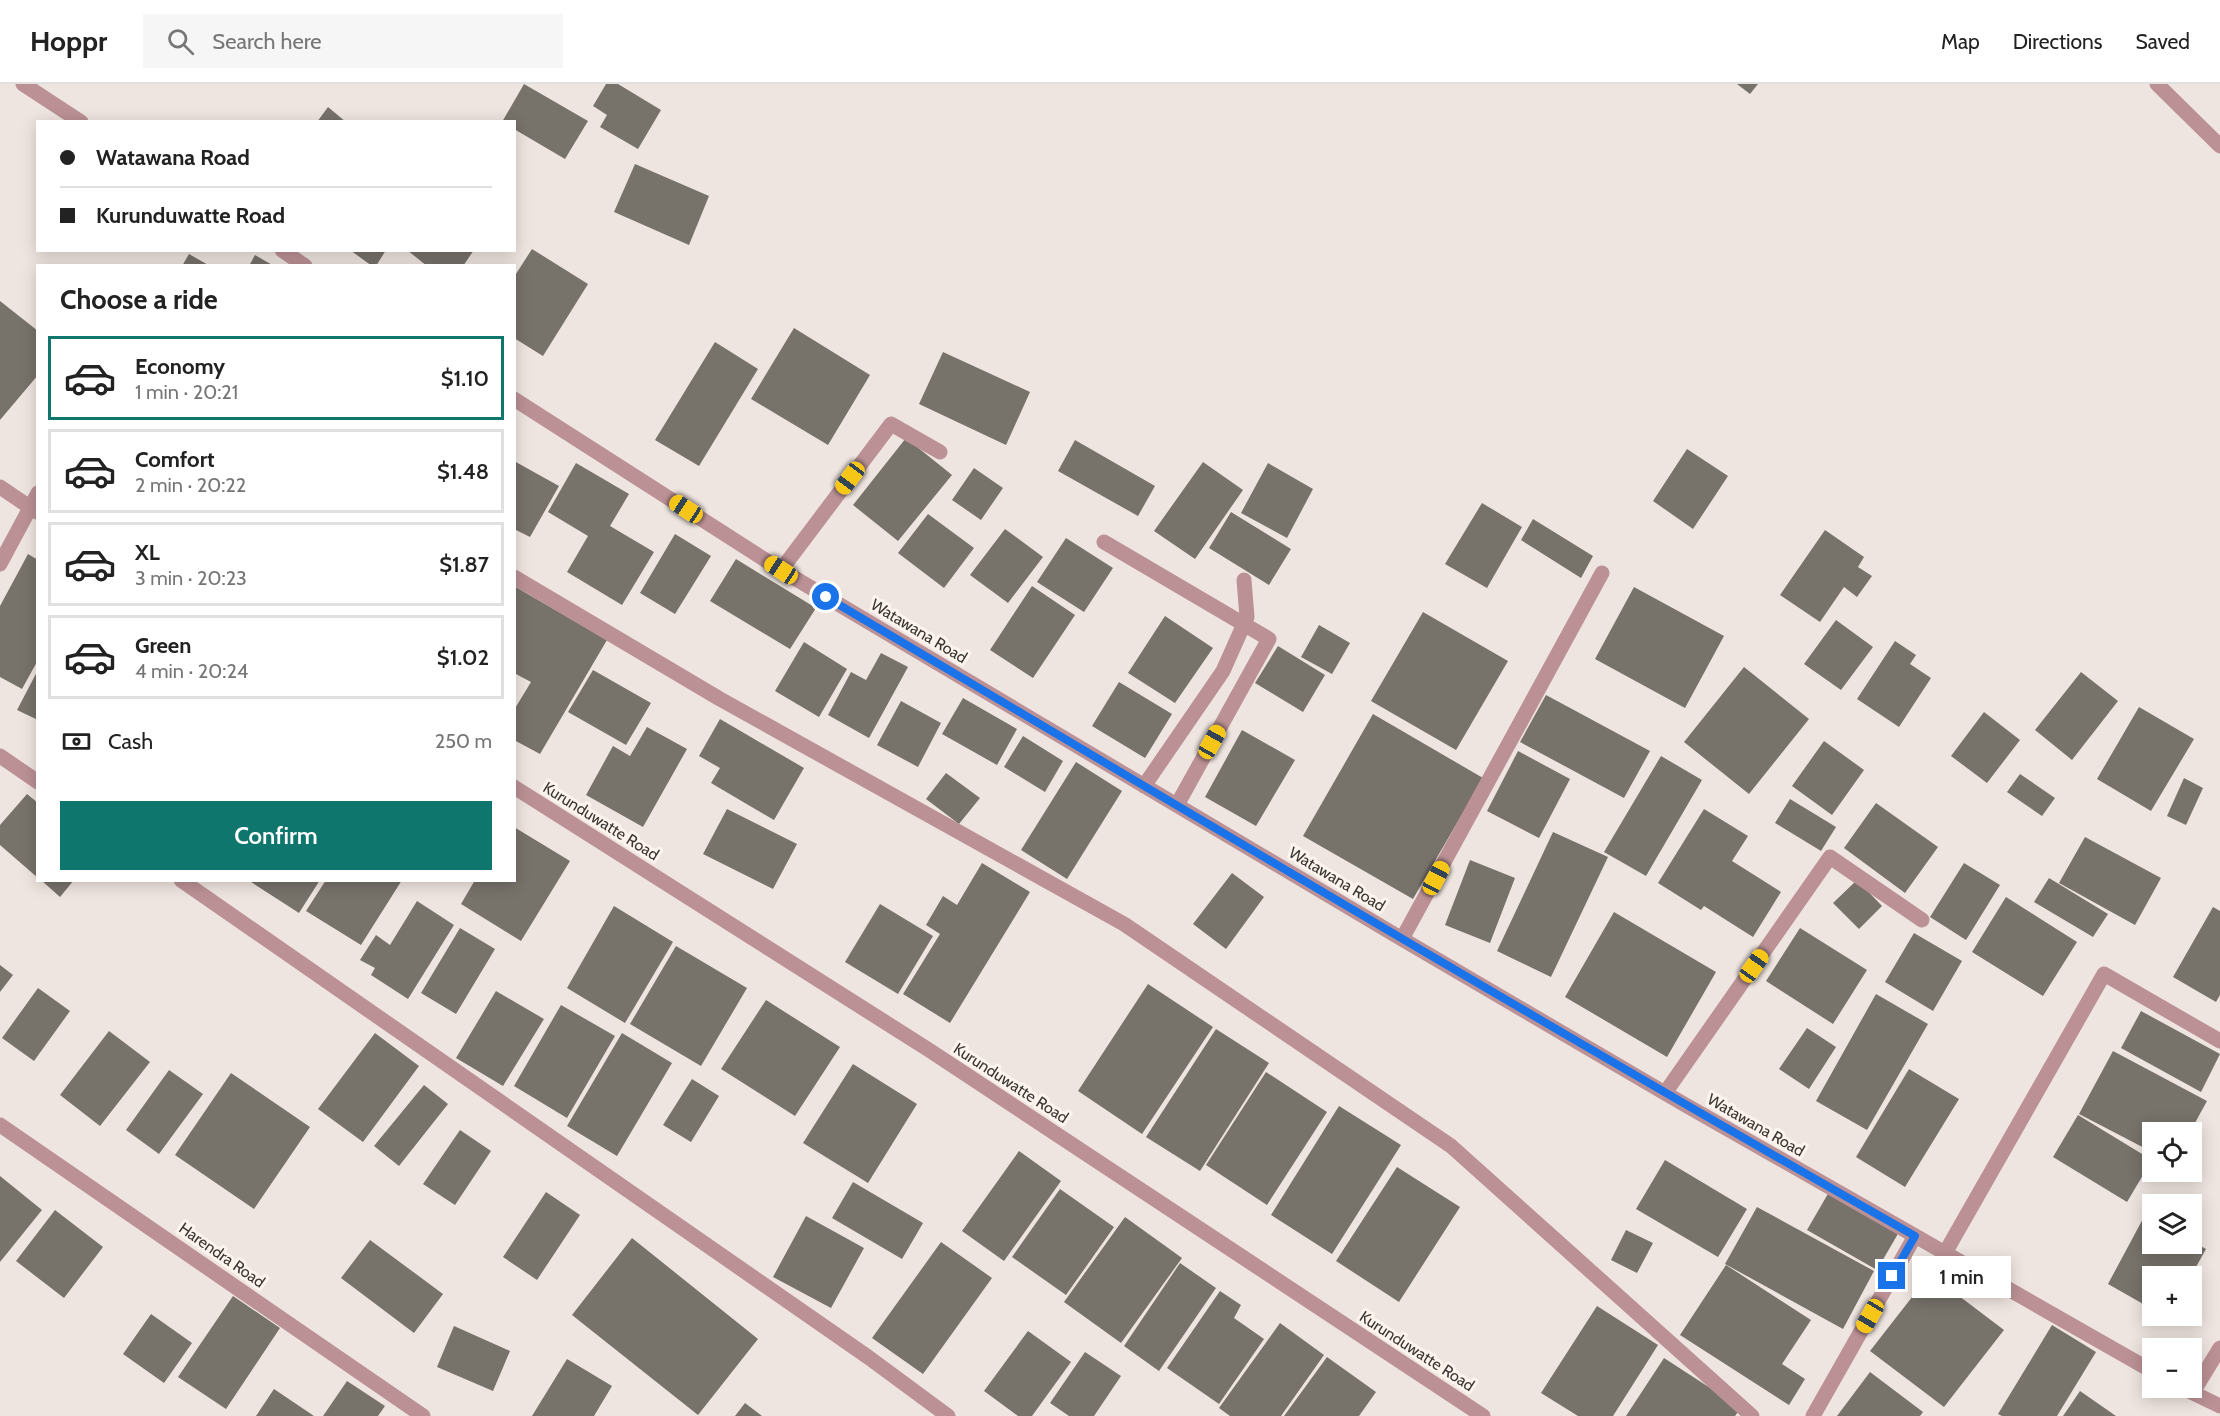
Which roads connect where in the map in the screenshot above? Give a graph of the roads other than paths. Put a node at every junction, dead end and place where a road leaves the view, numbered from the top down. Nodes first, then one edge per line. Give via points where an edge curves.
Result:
1 (23, 84) edge
2 (2157, 84) edge
3 (78, 120) edge
4 (2220, 146) edge
5 (285, 252) edge
6 (302, 264) edge
7 (516, 400) edge
8 (940, 452) dead end
9 (0, 487) edge
10 (33, 510) edge
11 (1104, 542) dead end
12 (0, 564) edge
13 (781, 570) junction
14 (1602, 573) dead end
15 (516, 578) edge
16 (1244, 580) dead end
17 (1244, 624) junction
18 (0, 756) edge
19 (36, 781) edge
20 (1144, 786) junction
21 (516, 788) edge
22 (1177, 805) junction
23 (184, 882) edge
24 (1922, 920) dead end
25 (1402, 939) junction
26 (2220, 1041) edge
27 (1665, 1093) junction
28 (0, 1125) edge
29 (1915, 1236) junction
30 (1945, 1253) junction
31 (2220, 1348) edge
32 (2142, 1365) edge
33 (2202, 1372) edge
34 (2202, 1397) edge
35 (2220, 1406) edge
36 (423, 1416) edge
37 (948, 1416) edge
38 (1483, 1416) edge
39 (1752, 1416) edge
40 (1813, 1416) edge

1 - 3 street
2 - 4 street
5 - 6 street
7 - 13 street, Watawana Road
8 - 13 street via 891,424
9 - 10 street
10 - 12 street
11 - 17 street
13 - 20 street, Watawana Road
14 - 25 street
15 - 39 street via 720,699 1124,924 1451,1146
16 - 17 street
17 - 20 street via 1223,671
17 - 22 street via 1269,639
18 - 19 street
20 - 22 street, Watawana Road
21 - 38 street, Kurunduwatte Road via 929,1050
22 - 25 street, Watawana Road
23 - 37 street
24 - 27 street via 1830,857
25 - 27 street, Watawana Road
26 - 30 street via 2104,974
27 - 29 street, Watawana Road
28 - 36 street, Harendra Road
29 - 30 street, Watawana Road
29 - 40 street
30 - 32 street, Watawana Road
31 - 33 street
34 - 35 street

